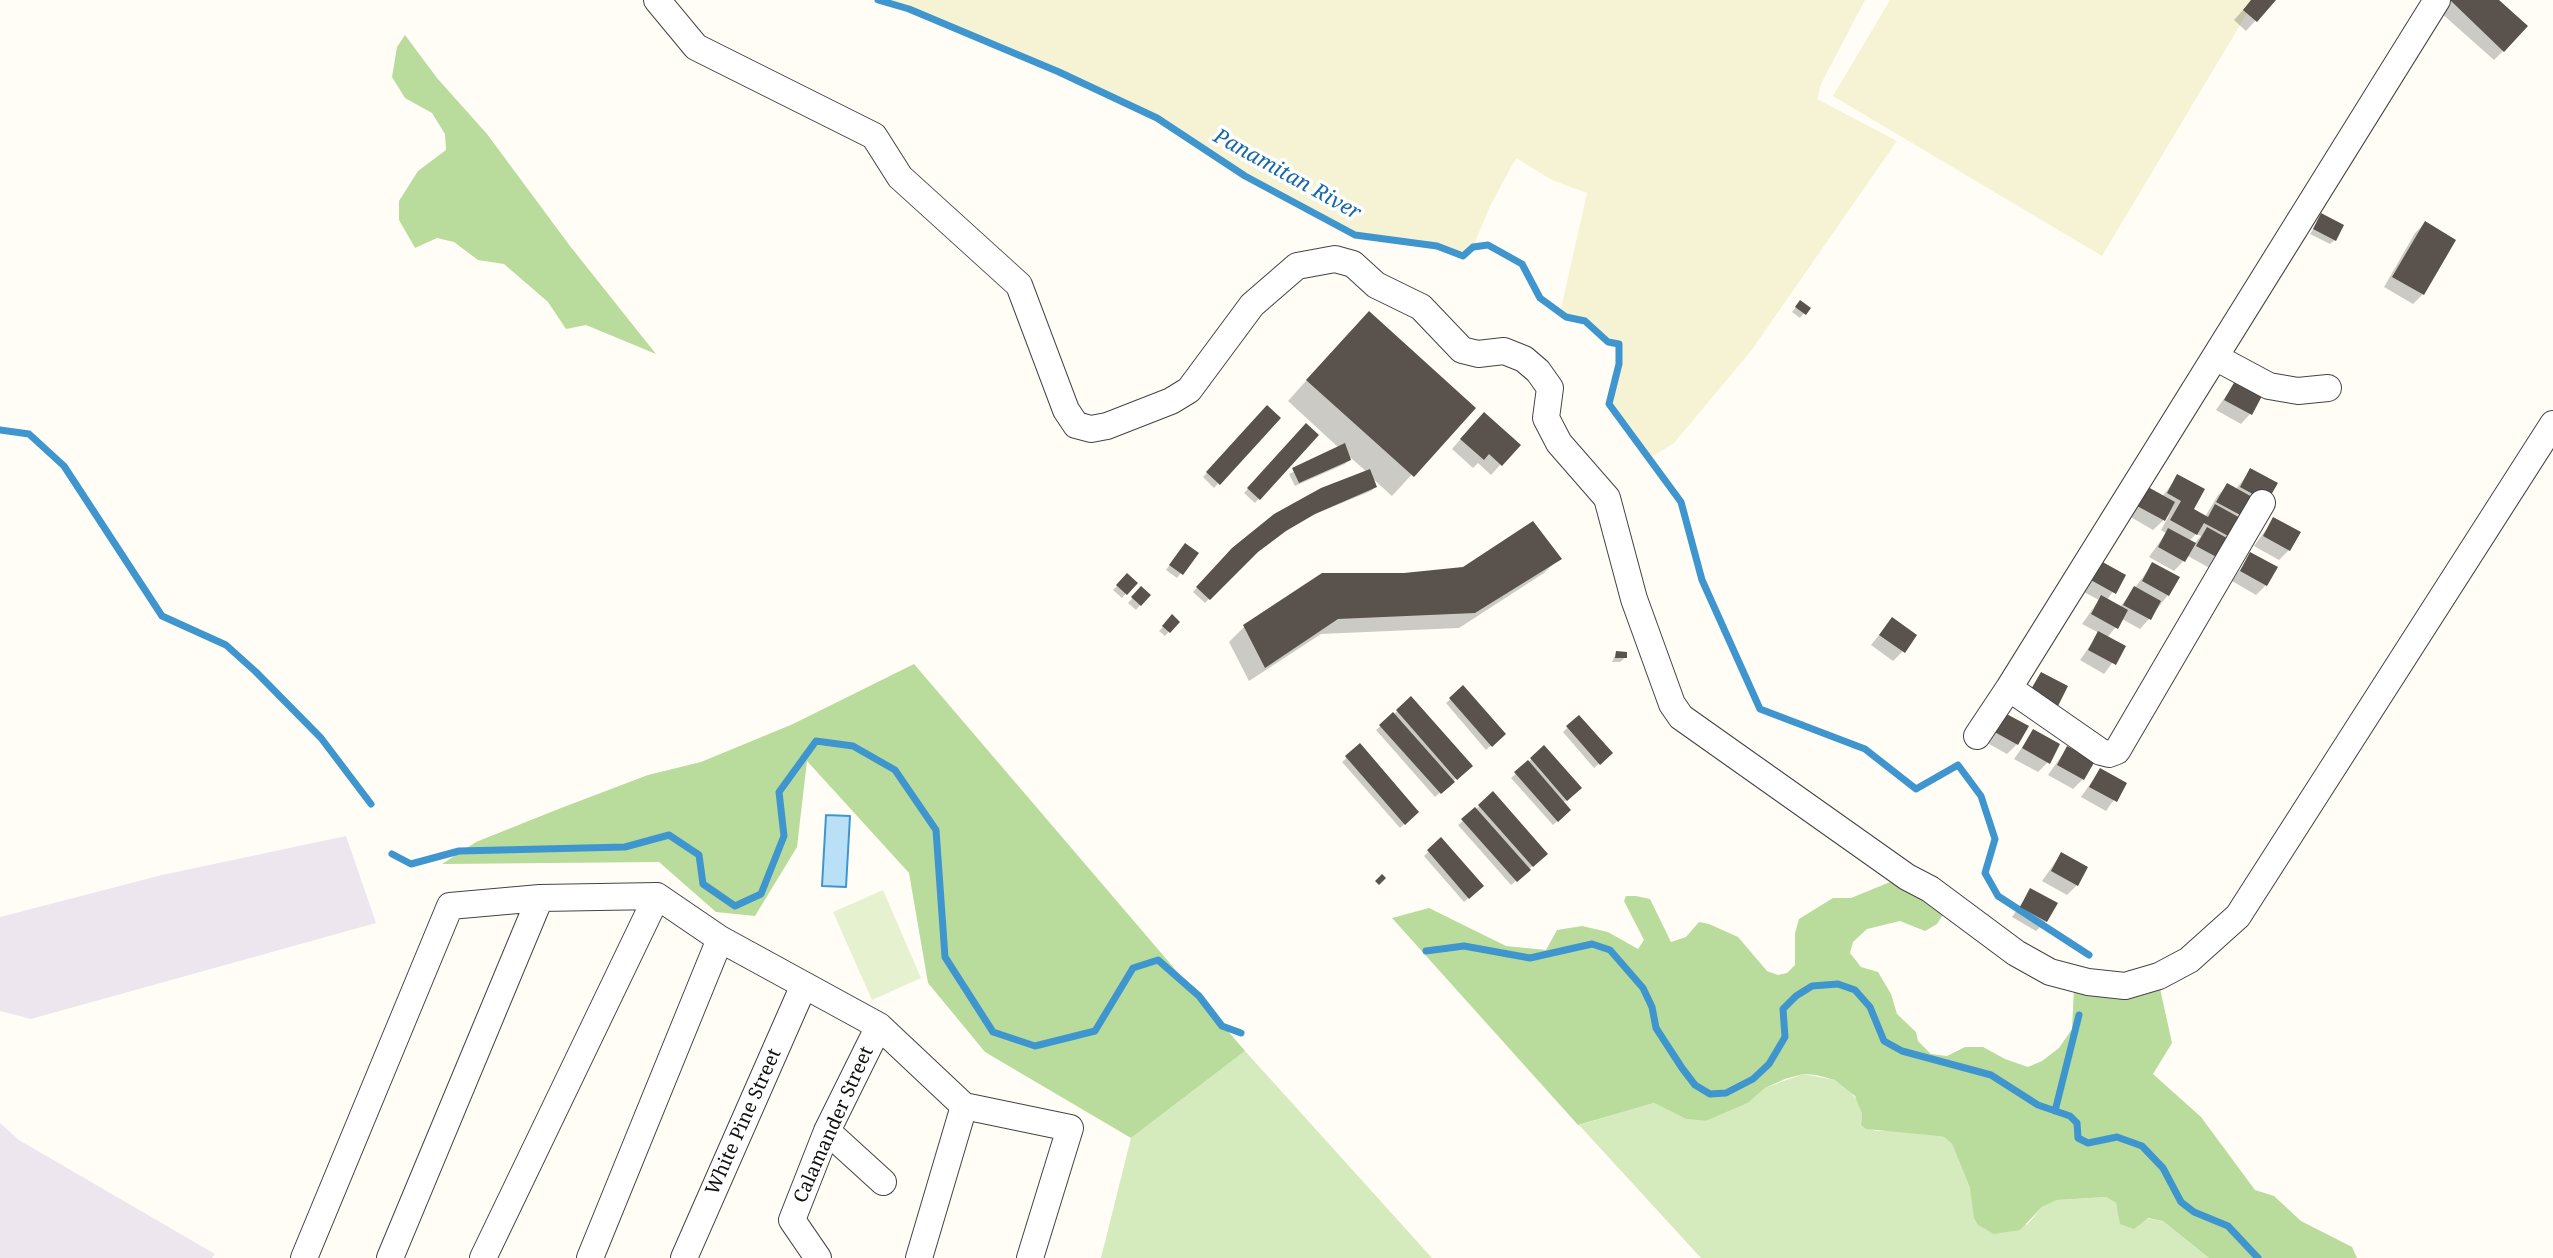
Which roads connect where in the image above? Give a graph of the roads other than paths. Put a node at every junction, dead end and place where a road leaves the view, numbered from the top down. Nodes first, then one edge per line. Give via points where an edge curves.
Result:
1 (657, 0) edge
2 (2437, 0) edge
3 (2216, 356) junction
4 (2328, 388) dead end
5 (2553, 424) edge
6 (2262, 503) dead end
7 (2009, 688) junction
8 (1977, 736) dead end
9 (657, 896) junction
10 (540, 898) junction
11 (720, 939) junction
12 (804, 985) junction
13 (879, 1026) junction
14 (964, 1106) junction
15 (827, 1131) junction
16 (883, 1182) dead end
17 (687, 1257) edge
18 (304, 1258) edge
19 (390, 1258) edge
20 (484, 1258) edge
21 (590, 1258) edge
22 (818, 1258) edge
23 (919, 1258) edge
24 (1030, 1258) edge

1 - 5 street via 696,47 874,136 900,177 1019,285 1066,410 1076,425 1091,429 1107,426 1189,390 1261,297 1297,266 1335,259 1353,264 1376,285 1421,307 1462,349 1478,354 1504,351 1524,359 1550,388 1546,418 1559,443 1606,498 1634,599 1672,704 1681,717 2017,953 2050,972 2088,982 2125,986 2159,975 2189,960 2238,916
2 - 3 street
3 - 4 street via 2269,386 2298,391
3 - 7 street
6 - 7 street via 2117,751 2101,751
7 - 8 street
9 - 10 street
9 - 11 street
9 - 20 street
10 - 18 street via 450,906
10 - 19 street
11 - 12 street
11 - 21 street
12 - 13 street
12 - 17 street, White Pine Street
13 - 14 street
13 - 15 street, Calamander Street
14 - 23 street
14 - 24 street via 1070,1128
15 - 16 street
15 - 22 street, Calamander Street via 792,1220

